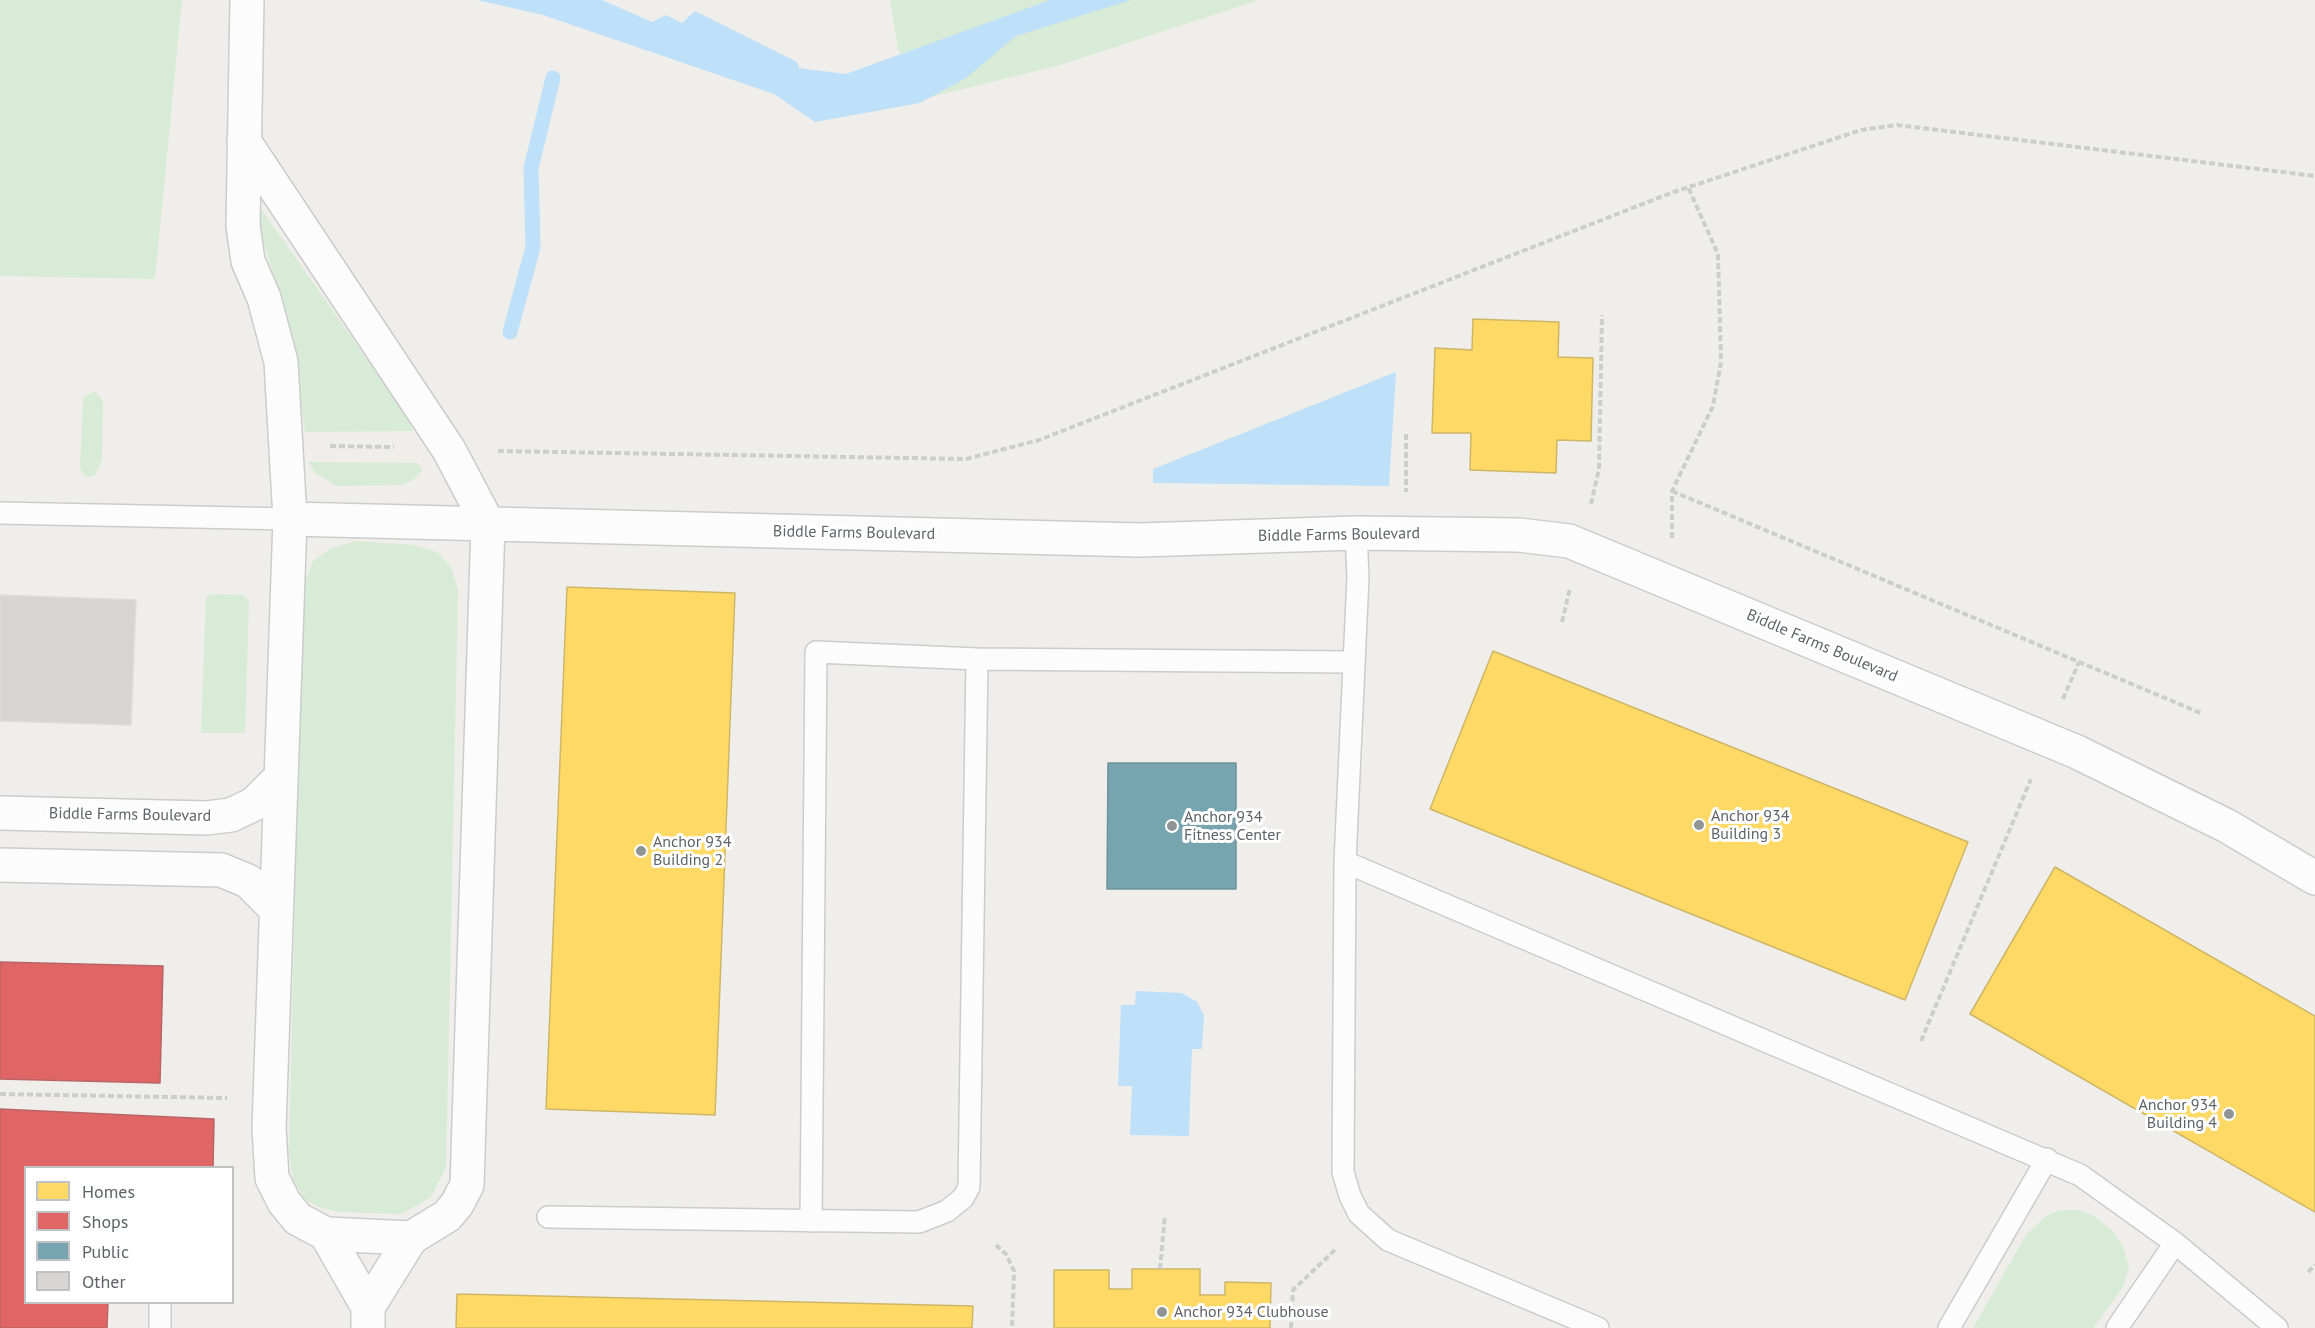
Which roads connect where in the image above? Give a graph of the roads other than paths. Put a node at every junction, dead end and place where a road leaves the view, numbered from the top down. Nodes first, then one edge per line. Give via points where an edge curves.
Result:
1 (247, 0) edge
2 (244, 141) junction
3 (0, 513) edge
4 (290, 519) junction
5 (488, 524) junction
6 (1356, 533) junction
7 (978, 659) junction
8 (1352, 662) junction
9 (281, 777) junction
10 (0, 813) edge
11 (1345, 862) junction
12 (0, 865) edge
13 (2315, 878) edge
14 (276, 909) junction
15 (2047, 1159) junction
16 (548, 1217) dead end
17 (811, 1221) junction
18 (326, 1234) junction
19 (411, 1238) junction
20 (2175, 1242) junction
21 (160, 1304) edge
22 (368, 1318) edge
23 (160, 1328) edge
24 (1598, 1328) edge
25 (1948, 1328) edge
26 (2117, 1328) edge
27 (2277, 1328) edge

1 - 2 street
2 - 4 street via 243,225 248,261 264,298 281,362
2 - 5 street via 449,450
3 - 4 lane
4 - 5 street, Biddle Farms Boulevard
4 - 9 street
5 - 6 street, Biddle Farms Boulevard via 1140,540
5 - 19 street via 467,1185 447,1216
6 - 8 lane via 1358,577
6 - 13 street, Biddle Farms Boulevard via 1519,535 1569,541 2077,752 2227,826
7 - 8 lane
7 - 17 lane via 969,1186 957,1204 920,1222
7 - 17 lane via 816,652
8 - 11 lane
9 - 10 street, Biddle Farms Boulevard via 254,804 231,815 206,818
9 - 14 street
11 - 15 lane
11 - 24 lane via 1343,1172 1359,1214 1389,1240
12 - 14 street via 221,870 261,890
14 - 18 street via 269,1128 272,1178 298,1219
15 - 20 lane via 2080,1175
15 - 25 lane
16 - 17 lane
18 - 19 street
18 - 22 street
19 - 22 street
20 - 26 lane
20 - 27 lane
21 - 23 lane

